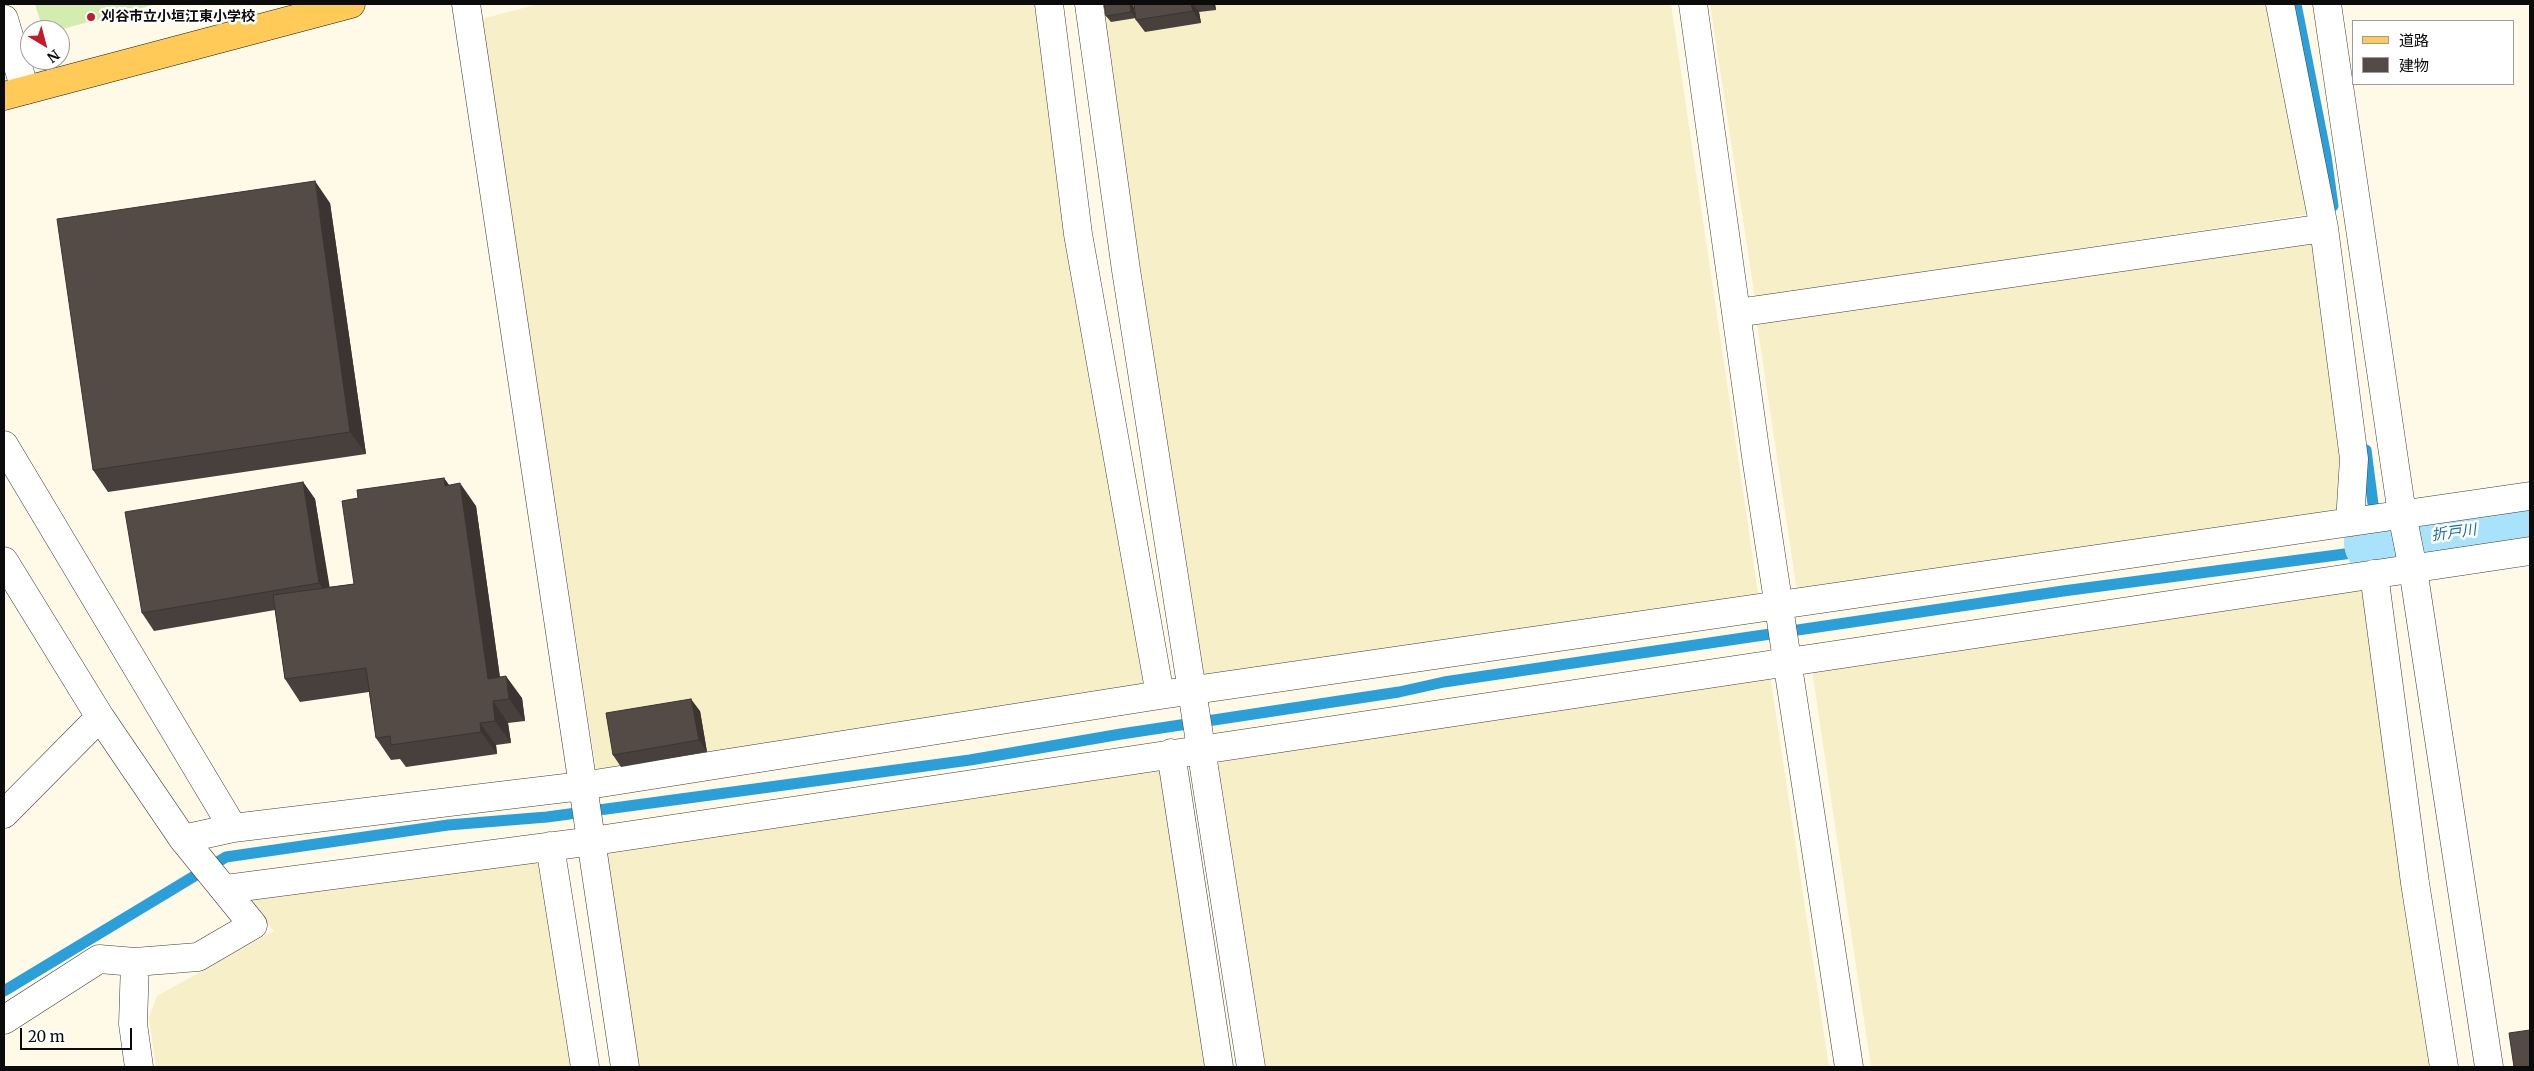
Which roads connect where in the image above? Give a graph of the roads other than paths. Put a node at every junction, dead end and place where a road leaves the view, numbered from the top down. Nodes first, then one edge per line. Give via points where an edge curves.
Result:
1 (351, 4) edge
2 (466, 4) edge
3 (1049, 4) edge
4 (1089, 4) edge
5 (1693, 4) edge
6 (2280, 4) edge
7 (2327, 4) edge
8 (4, 19) edge
9 (14, 93) edge
10 (2324, 228) junction
11 (1737, 313) junction
12 (4, 445) edge
13 (2530, 496) edge
14 (2400, 517) junction
15 (2352, 521) junction
16 (2530, 552) edge
17 (4, 562) edge
18 (2413, 568) junction
19 (2374, 574) junction
20 (1780, 609) junction
21 (1788, 662) junction
22 (1193, 694) junction
23 (1160, 695) junction
24 (100, 717) junction
25 (1201, 747) junction
26 (1171, 753) junction
27 (582, 788) junction
28 (4, 814) edge
29 (234, 828) junction
30 (592, 838) junction
31 (187, 843) junction
32 (550, 846) junction
33 (225, 888) junction
34 (135, 962) junction
35 (4, 1020) edge
36 (139, 1067) edge
37 (585, 1067) edge
38 (625, 1067) edge
39 (1219, 1067) edge
40 (1251, 1067) edge
41 (1849, 1067) edge
42 (2444, 1067) edge
43 (2488, 1067) edge

1 - 9 main road
2 - 27 street
3 - 23 street via 1078,234
4 - 22 street via 1126,270
5 - 11 street
6 - 10 street
7 - 14 street
8 - 9 street
10 - 11 street
10 - 15 street via 2354,459
11 - 20 street
12 - 29 street
13 - 14 street
14 - 15 street
14 - 18 street
15 - 20 street
16 - 18 street
17 - 24 street
18 - 19 street
18 - 43 street
19 - 21 street
19 - 42 street via 2415,883
20 - 21 street
20 - 22 street
21 - 25 street
21 - 41 street
22 - 23 street
22 - 25 street
23 - 27 street
24 - 28 street
24 - 31 street
25 - 26 street
25 - 40 street
26 - 30 street
26 - 39 street
27 - 29 street
27 - 30 street
29 - 31 street
30 - 32 street
30 - 38 street
31 - 33 street
32 - 33 street
32 - 37 street
33 - 34 street via 253,925 198,957
34 - 35 street via 100,959
34 - 36 street via 133,1024

